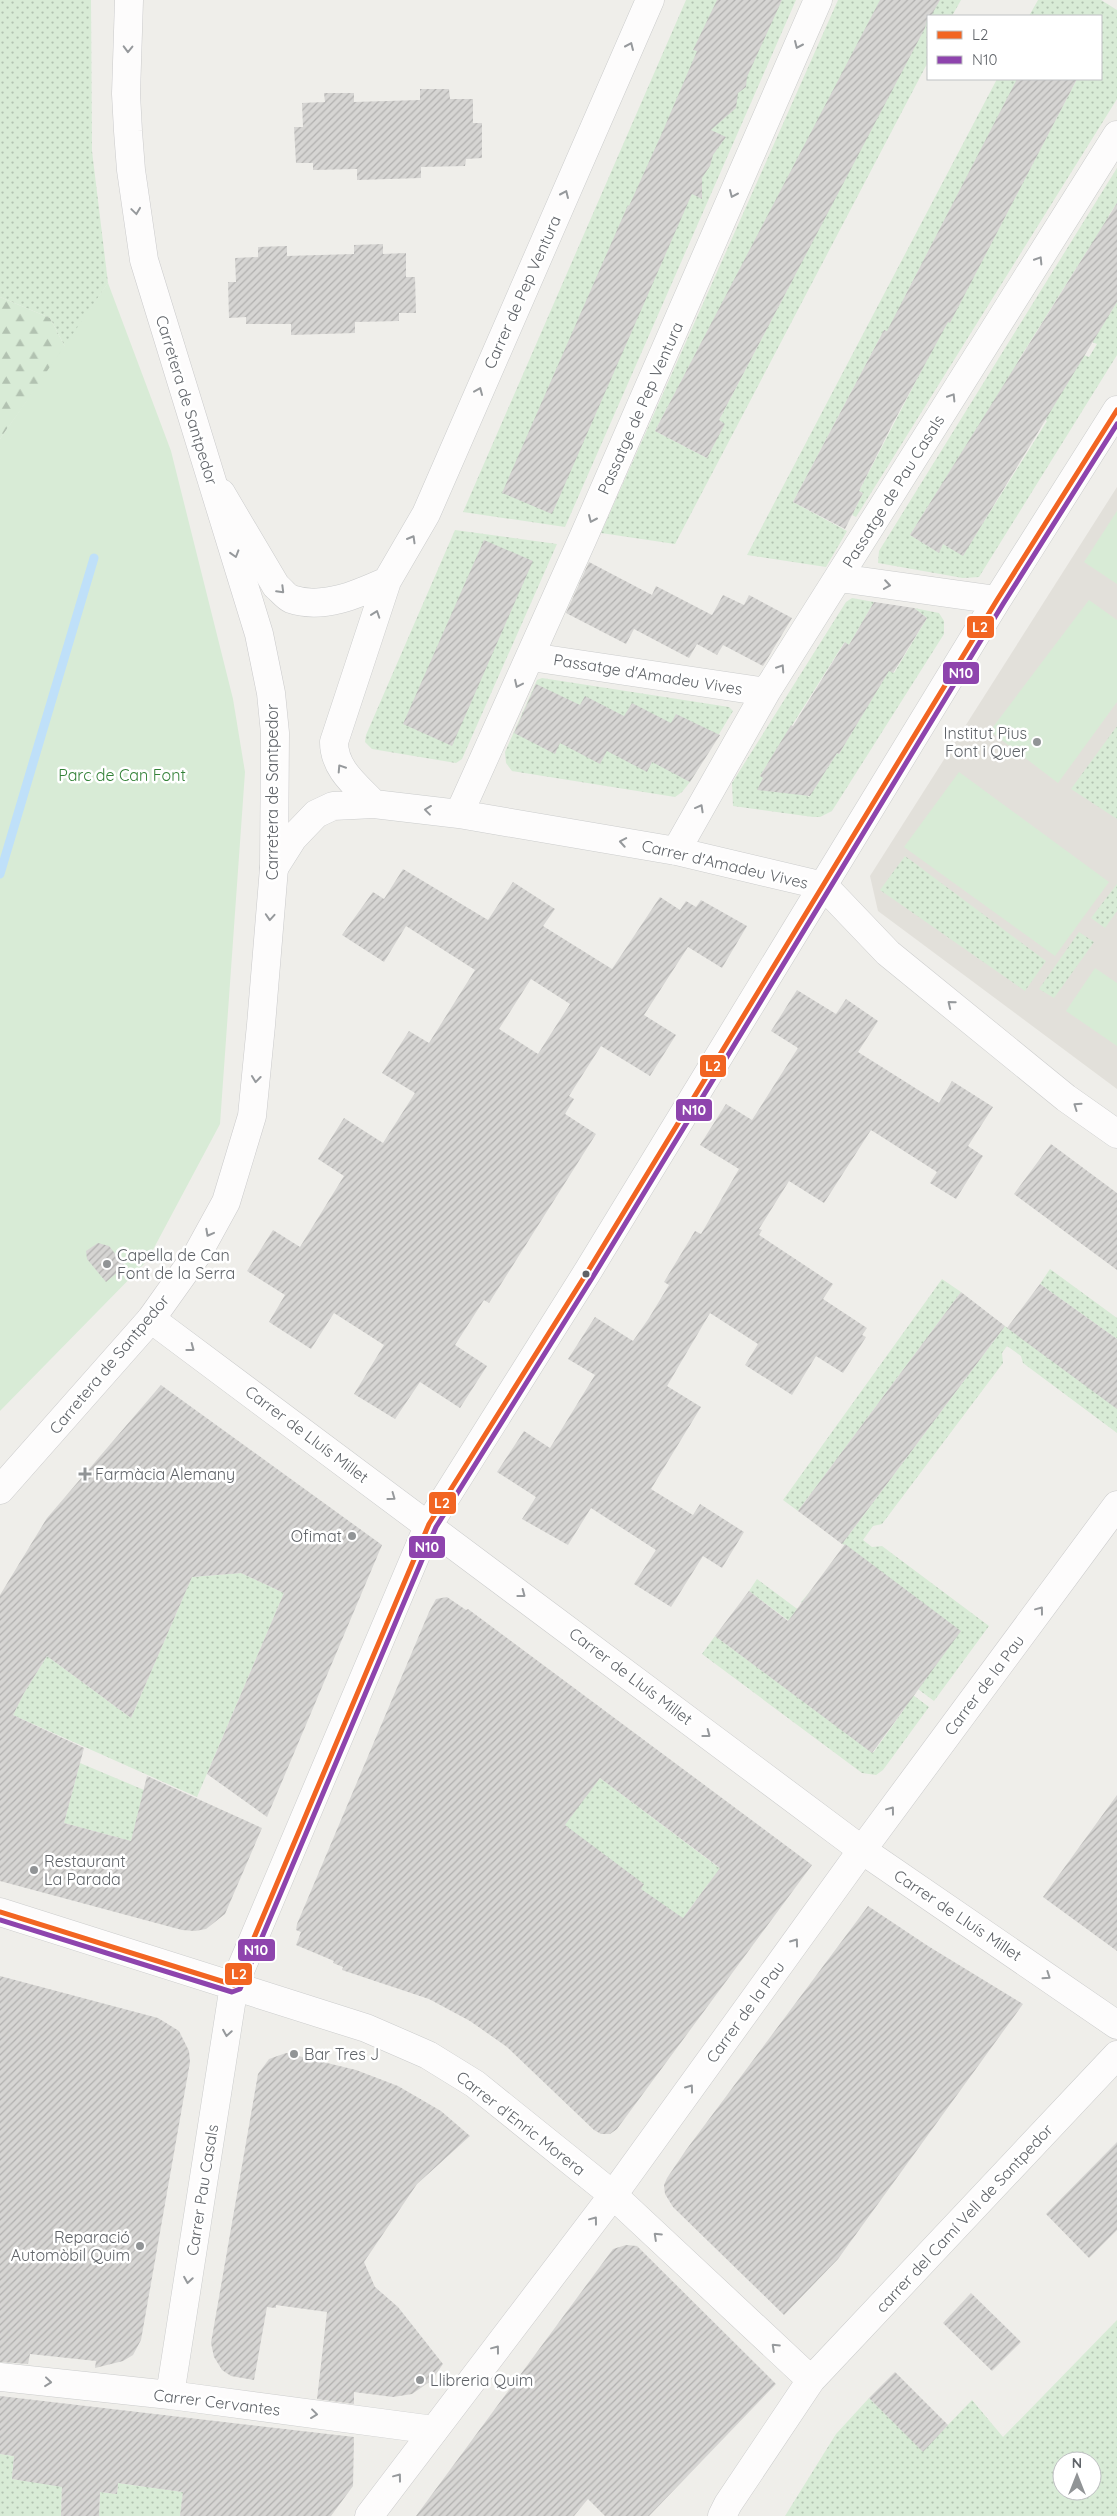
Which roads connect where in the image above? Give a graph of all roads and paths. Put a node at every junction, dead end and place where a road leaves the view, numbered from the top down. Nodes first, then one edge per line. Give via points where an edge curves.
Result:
1 (129, 0) edge
2 (650, 0) edge
3 (818, 0) edge
4 (1117, 135) edge
5 (1117, 410) edge
6 (210, 474) junction
7 (838, 578) junction
8 (387, 581) junction
9 (997, 600) junction
10 (531, 657) junction
11 (766, 692) junction
12 (374, 804) junction
13 (459, 814) junction
14 (676, 851) junction
15 (274, 868) junction
16 (824, 886) junction
17 (1117, 1134) edge
18 (151, 1319) junction
19 (6, 1479) edge
20 (1117, 1505) edge
21 (429, 1524) junction
22 (862, 1850) junction
23 (0, 1912) edge
24 (234, 1985) junction
25 (1117, 2025) edge
26 (1117, 2055) edge
27 (613, 2195) junction
28 (0, 2377) edge
29 (811, 2380) junction
30 (170, 2395) junction
31 (434, 2430) junction
32 (369, 2516) edge
33 (722, 2516) edge

1 -> 6 street, Carretera de Santpedor via 126,94 140,236 159,312
8 -> 2 street, Carrer de Pep Ventura via 426,514
3 -> 10 street, Passatge de Pep Ventura
7 -> 4 street, Passatge de Pau Casals
5 - 9 street, Carrer Pau Casals
6 -> 8 street via 276,586 290,598 329,602
6 -> 15 street, Carretera de Santpedor via 259,634 272,693
7 -> 9 street
11 -> 7 street, Passatge de Pau Casals
12 -> 8 street, Carrer de Pep Ventura via 341,770 334,756 334,742
9 - 16 street, Carrer Pau Casals
10 - 11 street, Passatge d'Amadeu Vives
10 -> 13 street, Passatge de Pep Ventura
14 -> 11 street, Passatge de Pau Casals
13 -> 12 street, Carrer d'Amadeu Vives
12 - 15 street, Carrer d'Amadeu Vives via 333,806 316,814 298,832
14 -> 13 street, Carrer d'Amadeu Vives
14 - 16 street, Carrer d'Amadeu Vives
15 -> 18 street, Carretera de Santpedor via 252,1116 226,1202 198,1253
17 -> 16 street, Carrer d'Amadeu Vives via 1066,1098 888,953
16 - 21 street, Carrer Pau Casals
18 - 19 street, Carretera de Santpedor
18 -> 21 street, Carrer de Lluís Millet
22 -> 20 street, Carrer de la Pau
21 -> 22 street, Carrer de Lluís Millet
21 - 24 street, Carrer Pau Casals
22 -> 25 street, Carrer de Lluís Millet
27 -> 22 street, Carrer de la Pau
23 - 24 street, Carrer d'Enric Morera
24 - 27 street, Carrer d'Enric Morera via 366,2028 428,2055 475,2084
24 -> 30 street, Carrer Pau Casals
26 - 29 street, carrer del Camí Vell de Santpedor
29 -> 27 street, Carrer d'Enric Morera
31 -> 27 street, Carrer de la Pau
28 -> 30 street, Carrer Cervantes
29 - 33 street
30 -> 31 street, Carrer Cervantes
32 -> 31 street, Carrer de la Pau

